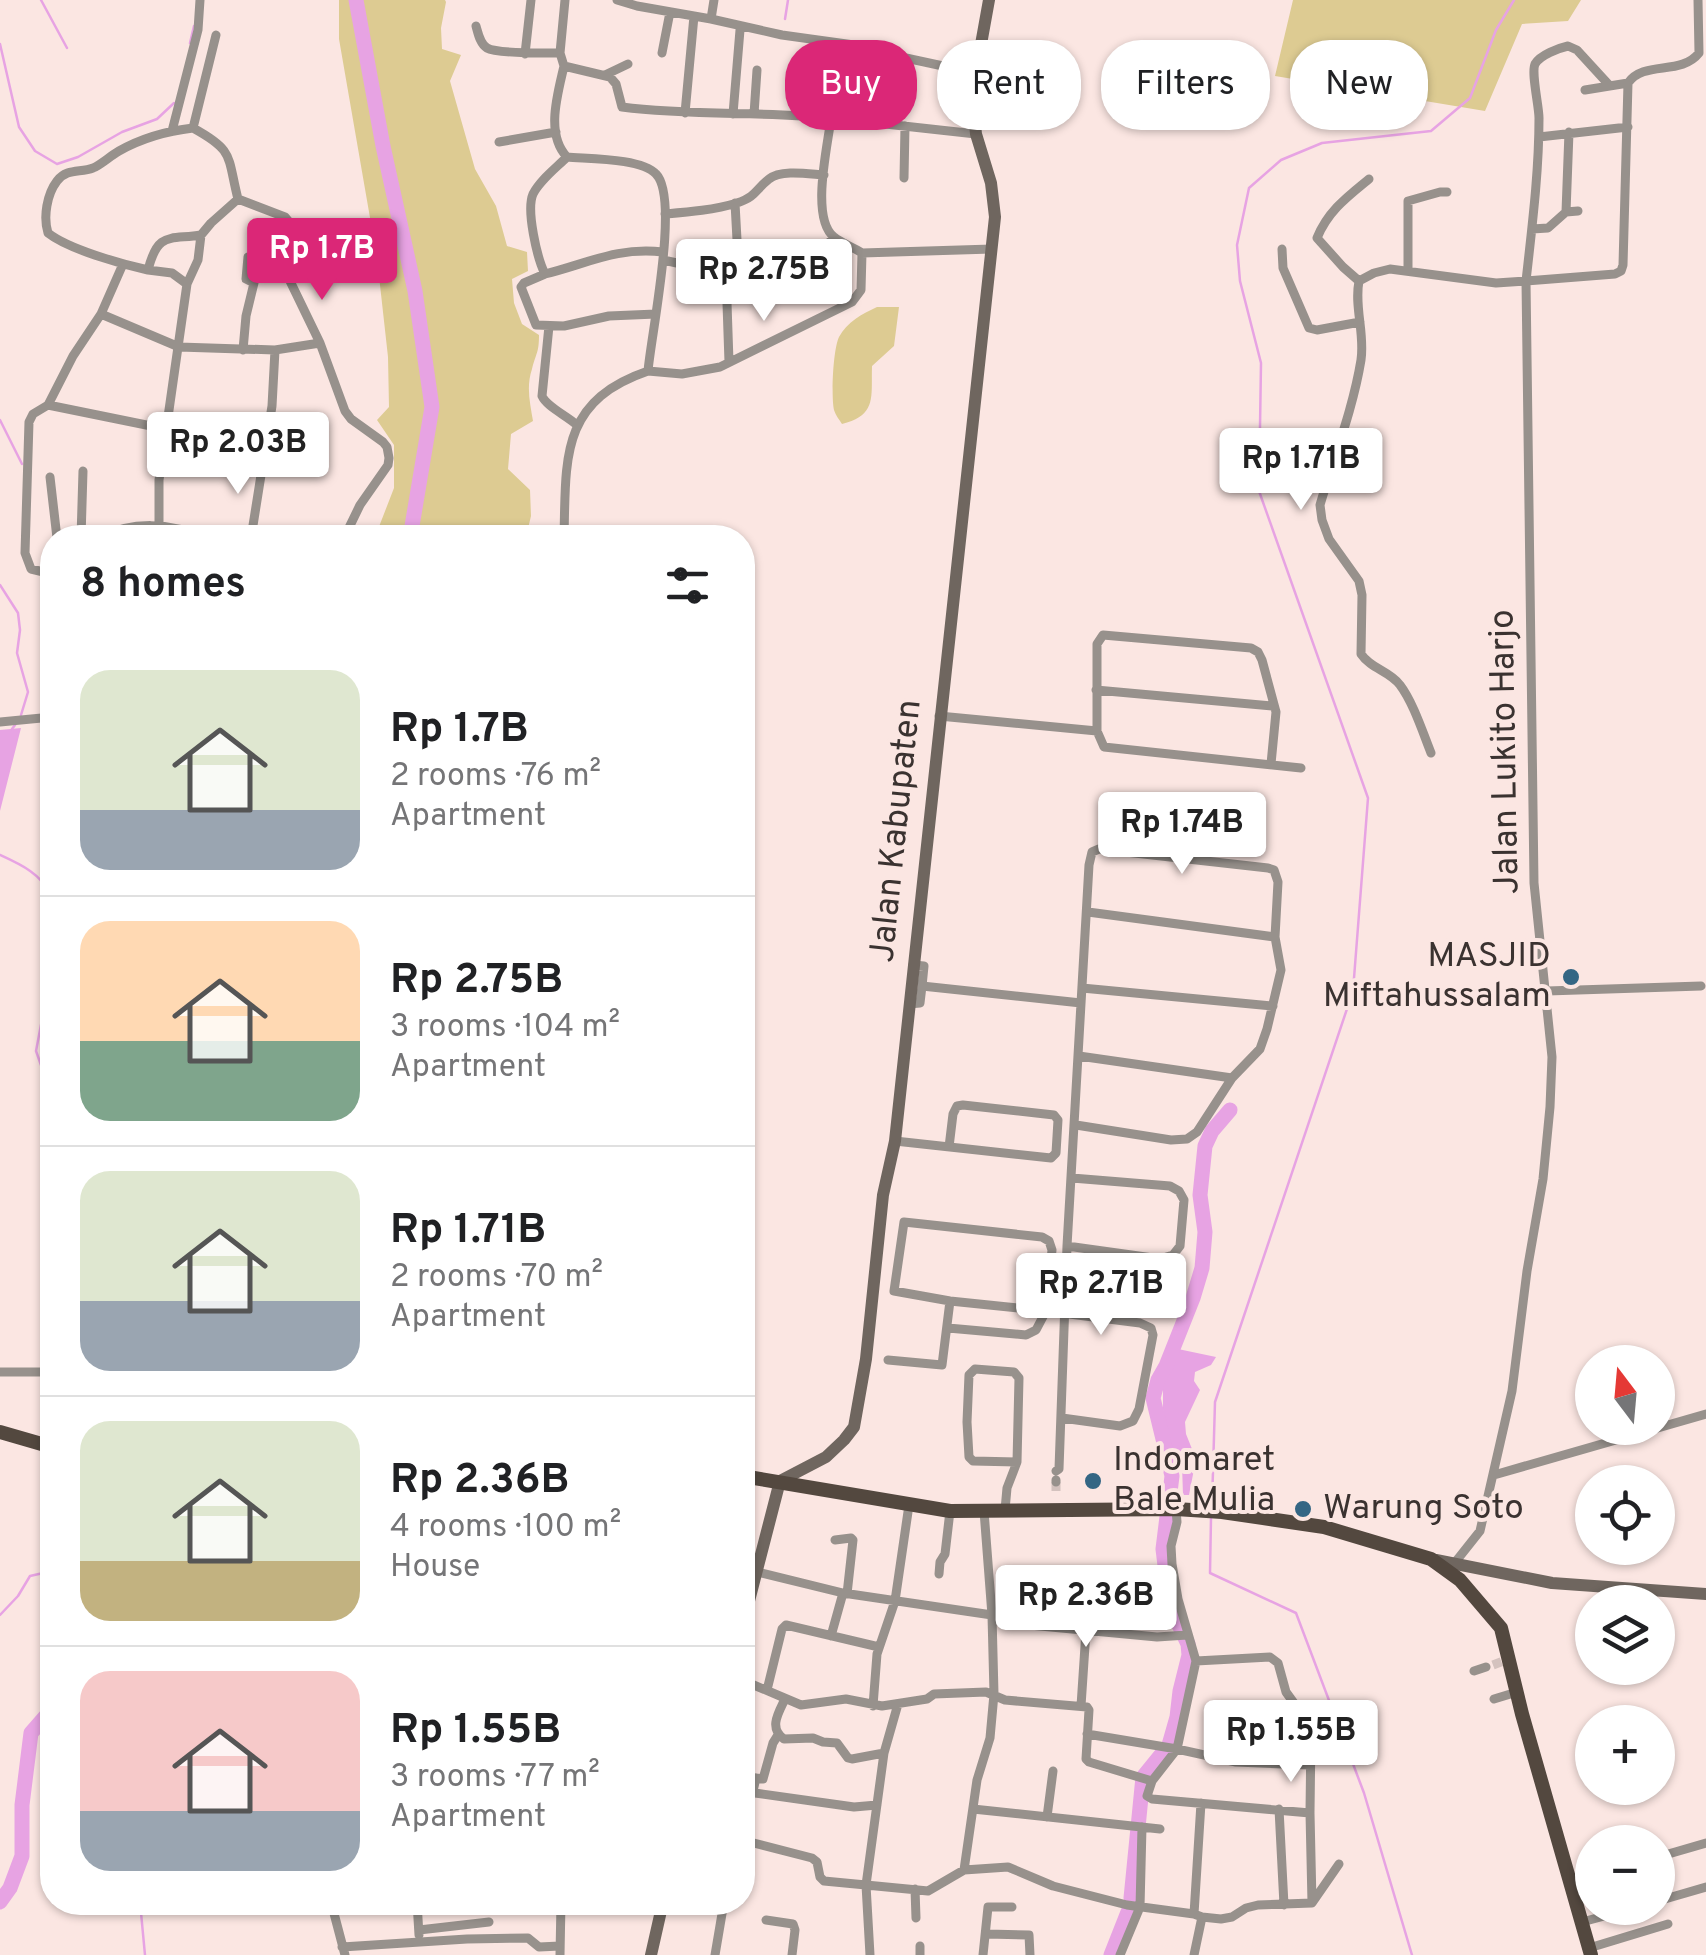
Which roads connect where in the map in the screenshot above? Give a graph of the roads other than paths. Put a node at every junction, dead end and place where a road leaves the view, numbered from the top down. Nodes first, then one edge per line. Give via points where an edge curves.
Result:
1 (200, 0) edge
2 (531, 0) edge
3 (565, 0) edge
4 (617, 0) edge
5 (714, 0) edge
6 (989, 0) edge
7 (1698, 0) edge
8 (670, 12) junction
9 (694, 16) junction
10 (712, 19) junction
11 (476, 26) dead end
12 (740, 30) dead end
13 (216, 35) dead end
14 (982, 40) edge
15 (1703, 52) edge
16 (560, 53) junction
17 (662, 53) dead end
18 (525, 54) junction
19 (628, 64) dead end
20 (937, 65) edge
21 (564, 66) junction
22 (757, 70) dead end
23 (605, 75) junction
24 (1628, 84) junction
25 (1610, 86) junction
26 (1585, 90) dead end
27 (685, 113) junction
28 (734, 114) junction
29 (754, 114) junction
30 (785, 114) edge
31 (917, 127) edge
32 (193, 128) junction
33 (1628, 128) junction
34 (172, 130) junction
35 (830, 130) edge
36 (905, 130) edge
37 (976, 130) edge
38 (556, 132) junction
39 (1569, 132) junction
40 (976, 134) junction
41 (1539, 137) junction
42 (499, 142) dead end
43 (567, 157) junction
44 (824, 175) junction
45 (904, 178) dead end
46 (1369, 179) dead end
47 (1448, 192) dead end
48 (238, 198) junction
49 (735, 204) junction
50 (665, 214) junction
51 (1532, 228) junction
52 (202, 236) junction
53 (834, 237) junction
54 (992, 249) junction
55 (1282, 249) dead end
56 (862, 253) junction
57 (663, 256) junction
58 (248, 258) dead end
59 (123, 264) junction
60 (742, 265) junction
61 (148, 270) junction
62 (1408, 270) junction
63 (544, 274) junction
64 (726, 274) junction
65 (1360, 281) junction
66 (1526, 281) junction
67 (187, 284) junction
68 (101, 314) junction
69 (656, 314) junction
70 (1360, 322) junction
71 (550, 326) junction
72 (320, 343) junction
73 (179, 347) junction
74 (243, 350) junction
75 (275, 350) junction
76 (730, 362) junction
77 (648, 371) junction
78 (48, 405) junction
79 (578, 425) junction
80 (166, 429) junction
81 (263, 463) junction
82 (84, 471) dead end
83 (50, 477) dead end
84 (159, 524) joint
85 (55, 525) edge
86 (82, 525) edge
87 (151, 525) edge
88 (253, 525) edge
89 (350, 525) edge
90 (565, 525) edge
91 (40, 571) edge
92 (1096, 690) junction
93 (1273, 706) junction
94 (939, 716) junction
95 (40, 717) edge
96 (0, 722) edge
97 (1097, 731) junction
98 (1432, 754) dead end
99 (1271, 764) junction
100 (1301, 768) dead end
101 (1088, 912) junction
102 (1276, 937) junction
103 (913, 964) junction
104 (922, 986) junction
105 (1701, 986) dead end
106 (1082, 988) junction
107 (1546, 991) junction
108 (1081, 1003) junction
109 (909, 1004) junction
110 (1273, 1006) junction
111 (1079, 1056) junction
112 (1232, 1078) junction
113 (1076, 1125) junction
114 (895, 1141) junction
115 (950, 1147) junction
116 (1072, 1178) junction
117 (1067, 1246) junction
118 (950, 1301) junction
119 (1046, 1311) junction
120 (1066, 1315) junction
121 (948, 1328) junction
122 (888, 1360) dead end
123 (0, 1372) edge
124 (40, 1372) edge
125 (1706, 1414) edge
126 (1062, 1418) junction
127 (0, 1432) edge
128 (40, 1444) edge
129 (1017, 1462) junction
130 (1494, 1475) junction
131 (755, 1478) edge
132 (1056, 1478) tunnel mouth
133 (780, 1481) junction
134 (908, 1505) junction
135 (1176, 1509) junction
136 (1006, 1510) junction
137 (950, 1511) junction
138 (984, 1511) junction
139 (835, 1540) dead end
140 (1451, 1568) junction
141 (758, 1572) junction
142 (1072, 1572) dead end
143 (939, 1574) dead end
144 (755, 1580) edge
145 (845, 1594) junction
146 (1706, 1594) edge
147 (895, 1600) junction
148 (992, 1616) junction
149 (1048, 1626) junction
150 (1086, 1630) junction
151 (1187, 1635) junction
152 (832, 1636) junction
153 (879, 1647) junction
154 (1196, 1661) junction
155 (1489, 1666) tunnel mouth
156 (1474, 1670) dead end
157 (755, 1685) edge
158 (767, 1690) junction
159 (1517, 1692) junction
160 (994, 1694) junction
161 (785, 1698) junction
162 (1494, 1699) dead end
163 (898, 1704) junction
164 (873, 1706) junction
165 (1081, 1706) junction
166 (1088, 1734) junction
167 (778, 1735) junction
168 (1177, 1748) junction
169 (884, 1753) junction
170 (1310, 1764) junction
171 (1053, 1771) dead end
172 (756, 1778) joint
173 (1149, 1780) junction
174 (755, 1782) edge
175 (755, 1793) edge
176 (1201, 1803) junction
177 (877, 1805) junction
178 (972, 1810) junction
179 (1279, 1810) junction
180 (1310, 1813) junction
181 (1047, 1817) junction
182 (1142, 1827) junction
183 (1160, 1829) dead end
184 (755, 1843) edge
185 (1706, 1843) edge
186 (1675, 1852) edge
187 (1339, 1864) dead end
188 (964, 1870) junction
189 (1575, 1881) edge
190 (1572, 1882) junction
191 (866, 1885) junction
192 (1706, 1887) edge
193 (915, 1890) junction
194 (1575, 1894) edge
195 (1675, 1896) edge
196 (1312, 1904) junction
197 (1284, 1905) junction
198 (1012, 1907) dead end
199 (1140, 1907) junction
200 (337, 1915) edge
201 (418, 1915) edge
202 (561, 1915) edge
203 (661, 1915) edge
204 (722, 1915) edge
205 (1198, 1916) junction
206 (916, 1918) dead end
207 (766, 1920) dead end
208 (488, 1922) dead end
209 (467, 1924) junction
210 (1583, 1925) edge
211 (1665, 1925) edge
212 (419, 1930) junction
213 (987, 1934) junction
214 (467, 1939) junction
215 (420, 1942) junction
216 (344, 1951) edge
217 (1590, 1951) edge
218 (560, 1952) edge
219 (547, 1955) edge
220 (651, 1955) edge
221 (715, 1955) edge
222 (792, 1955) edge
223 (870, 1955) edge
224 (983, 1955) edge
225 (1030, 1955) edge
226 (1120, 1955) edge
227 (1194, 1955) edge

1 - 34 street
2 - 18 street
3 - 16 street
4 - 8 street
5 - 10 street
6 - 14 main road, Jalan Kabupaten
7 - 15 street
8 - 9 street
8 - 17 street
9 - 10 street
9 - 27 street
10 - 20 street
11 - 18 street via 485,47
12 - 28 street
13 - 32 street
15 - 24 street via 1690,62 1638,73
16 - 18 street
16 - 21 street
19 - 23 street
21 - 23 street
21 - 38 street
22 - 29 street
23 - 27 street via 614,80 622,107
24 - 25 street
24 - 33 street
25 - 26 street
25 - 41 street, Jalan Lukito Harjo via 1568,46 1542,58 1534,69
27 - 28 street
28 - 29 street
29 - 30 street
31 - 40 street
32 - 34 street
32 - 48 street via 223,147
33 - 39 street
33 - 66 street via 1621,271
34 - 59 street via 66,173 50,195 45,217 51,236
35 - 44 street
36 - 45 street
37 - 40 main road, Jalan Kabupaten
38 - 42 street
38 - 43 street
39 - 41 street
39 - 51 street via 1572,211 1548,228
40 - 54 main road, Jalan Kabupaten via 991,183
41 - 51 street, Jalan Lukito Harjo
43 - 50 street via 644,166 661,181
43 - 63 street via 531,199
44 - 49 street via 778,174
44 - 53 street via 821,212
46 - 65 street via 1329,214 1318,238
47 - 62 street via 1408,201
48 - 52 street
48 - 72 street via 290,223 290,281
49 - 50 street
49 - 60 street
50 - 57 street
51 - 66 street, Jalan Lukito Harjo
52 - 61 street via 162,242
52 - 67 street
53 - 56 street
53 - 60 street via 816,254
54 - 56 street
54 - 94 main road, Jalan Kabupaten
55 - 70 street via 1283,268 1309,328
56 - 76 street via 860,290 852,302
57 - 63 street via 639,249
57 - 64 street
57 - 69 street
58 - 74 street via 246,279 254,284
59 - 61 street
59 - 68 street
60 - 64 street
61 - 67 street via 172,273
62 - 65 street via 1382,270
62 - 66 street
63 - 71 street via 521,287 532,320
64 - 76 street
65 - 70 street
66 - 107 street, Jalan Lukito Harjo via 1534,865
67 - 73 street
68 - 73 street
68 - 78 street
69 - 71 street
69 - 77 street
70 - 98 street via 1362,357 1320,512 1329,538 1360,580 1361,654 1401,685
71 - 79 street via 542,396
72 - 75 street
72 - 89 street via 345,410 389,452 388,465
73 - 74 street
73 - 80 street
74 - 75 street
75 - 81 street
76 - 77 street via 696,372
77 - 79 street via 605,391
78 - 80 street
78 - 91 street via 29,422 26,460 25,553 31,568
79 - 90 street via 568,460
80 - 81 street
80 - 84 street
81 - 88 street
82 - 86 street
83 - 85 street
84 - 87 street
92 - 93 street
92 - 93 street via 1097,644 1110,634 1252,648 1262,660
92 - 97 street
93 - 99 street
94 - 97 street
94 - 103 main road, Jalan Kabupaten
95 - 96 street
97 - 99 street via 1104,747
99 - 100 street
101 - 102 street
101 - 102 street via 1095,850 1268,868 1278,882
101 - 106 street
102 - 110 street via 1281,970
103 - 104 street via 924,966
103 - 109 main road, Jalan Kabupaten
104 - 108 street
104 - 109 street via 920,1004
105 - 107 street
106 - 108 street
106 - 110 street
107 - 130 street, Jalan Lukito Harjo via 1552,1057 1543,1179
108 - 111 street
109 - 114 main road, Jalan Kabupaten
110 - 112 street via 1260,1049
111 - 112 street
111 - 113 street
112 - 113 street via 1187,1140
113 - 116 street
114 - 115 street
114 - 133 main road, Jalan Kabupaten via 854,1427 826,1456
115 - 115 street via 957,1106 1058,1120 1052,1158
116 - 117 street
116 - 117 street via 1170,1186 1184,1200 1180,1246 1173,1255 1160,1260
117 - 120 street
118 - 119 street
118 - 119 street via 894,1291 904,1222 1042,1237 1052,1250
118 - 121 street
119 - 120 street
119 - 121 street via 1026,1335
120 - 126 street
120 - 126 street via 1140,1323 1153,1335 1133,1421 1120,1426
121 - 122 street via 942,1365
123 - 124 street
125 - 130 street
126 - 132 street
127 - 128 main road
129 - 129 street via 969,1457 968,1375 975,1370 1014,1372 1019,1378
129 - 136 street
130 - 140 street, Jalan Lukito Harjo via 1480,1531
131 - 133 main road
133 - 134 main road
133 - 141 main road
134 - 137 main road
134 - 147 street
135 - 136 main road via 1057,1502
135 - 140 main road via 1324,1527
135 - 151 street via 1171,1554
136 - 138 main road
137 - 138 main road
137 - 143 street
138 - 148 street
139 - 145 street via 853,1540
140 - 146 main road
140 - 159 main road via 1497,1621
141 - 144 main road
141 - 145 street
142 - 149 street via 1057,1572
145 - 147 street
145 - 152 street
147 - 148 street
147 - 153 street
148 - 149 street
148 - 160 street
149 - 150 street
150 - 151 street
150 - 165 street
151 - 154 street
152 - 153 street
152 - 158 street via 784,1626
153 - 164 street
154 - 168 street
154 - 170 street via 1275,1660 1286,1692 1310,1727
155 - 156 street
157 - 158 street
158 - 161 street
159 - 162 street
159 - 190 main road
160 - 163 street via 942,1692
160 - 165 street
160 - 178 street
161 - 164 street via 801,1705 846,1698
161 - 167 street via 775,1722
163 - 164 street
163 - 169 street
165 - 166 street via 1089,1710
166 - 168 street
166 - 173 street via 1090,1762
167 - 169 street via 837,1742 852,1759
167 - 172 street via 765,1777
168 - 170 street via 1242,1762
168 - 173 street
169 - 177 street
170 - 180 street
171 - 181 street
172 - 174 street
173 - 176 street via 1149,1798
175 - 177 street
176 - 179 street
176 - 205 street
177 - 191 street
178 - 181 street
178 - 188 street
179 - 180 street
179 - 197 street
180 - 196 street
181 - 182 street
182 - 183 street
182 - 199 street
184 - 191 street via 812,1858 824,1882
185 - 186 street
187 - 196 street
188 - 193 street via 932,1890
188 - 199 street via 1008,1867 1053,1886
189 - 190 street
190 - 194 main road
191 - 193 street
191 - 223 street
192 - 195 street
193 - 206 street
196 - 197 street
197 - 205 street via 1251,1906 1221,1919
198 - 213 street via 988,1907
199 - 205 street
199 - 226 street
200 - 216 street
201 - 212 street
202 - 218 street
203 - 220 main road
204 - 221 street
205 - 227 street
207 - 222 street via 793,1924
208 - 209 street
209 - 212 street
209 - 214 street
210 - 217 main road
211 - 217 street
212 - 215 street
213 - 224 street
213 - 225 street via 1029,1935
214 - 215 street
214 - 218 street via 528,1938
215 - 216 street
218 - 219 street

